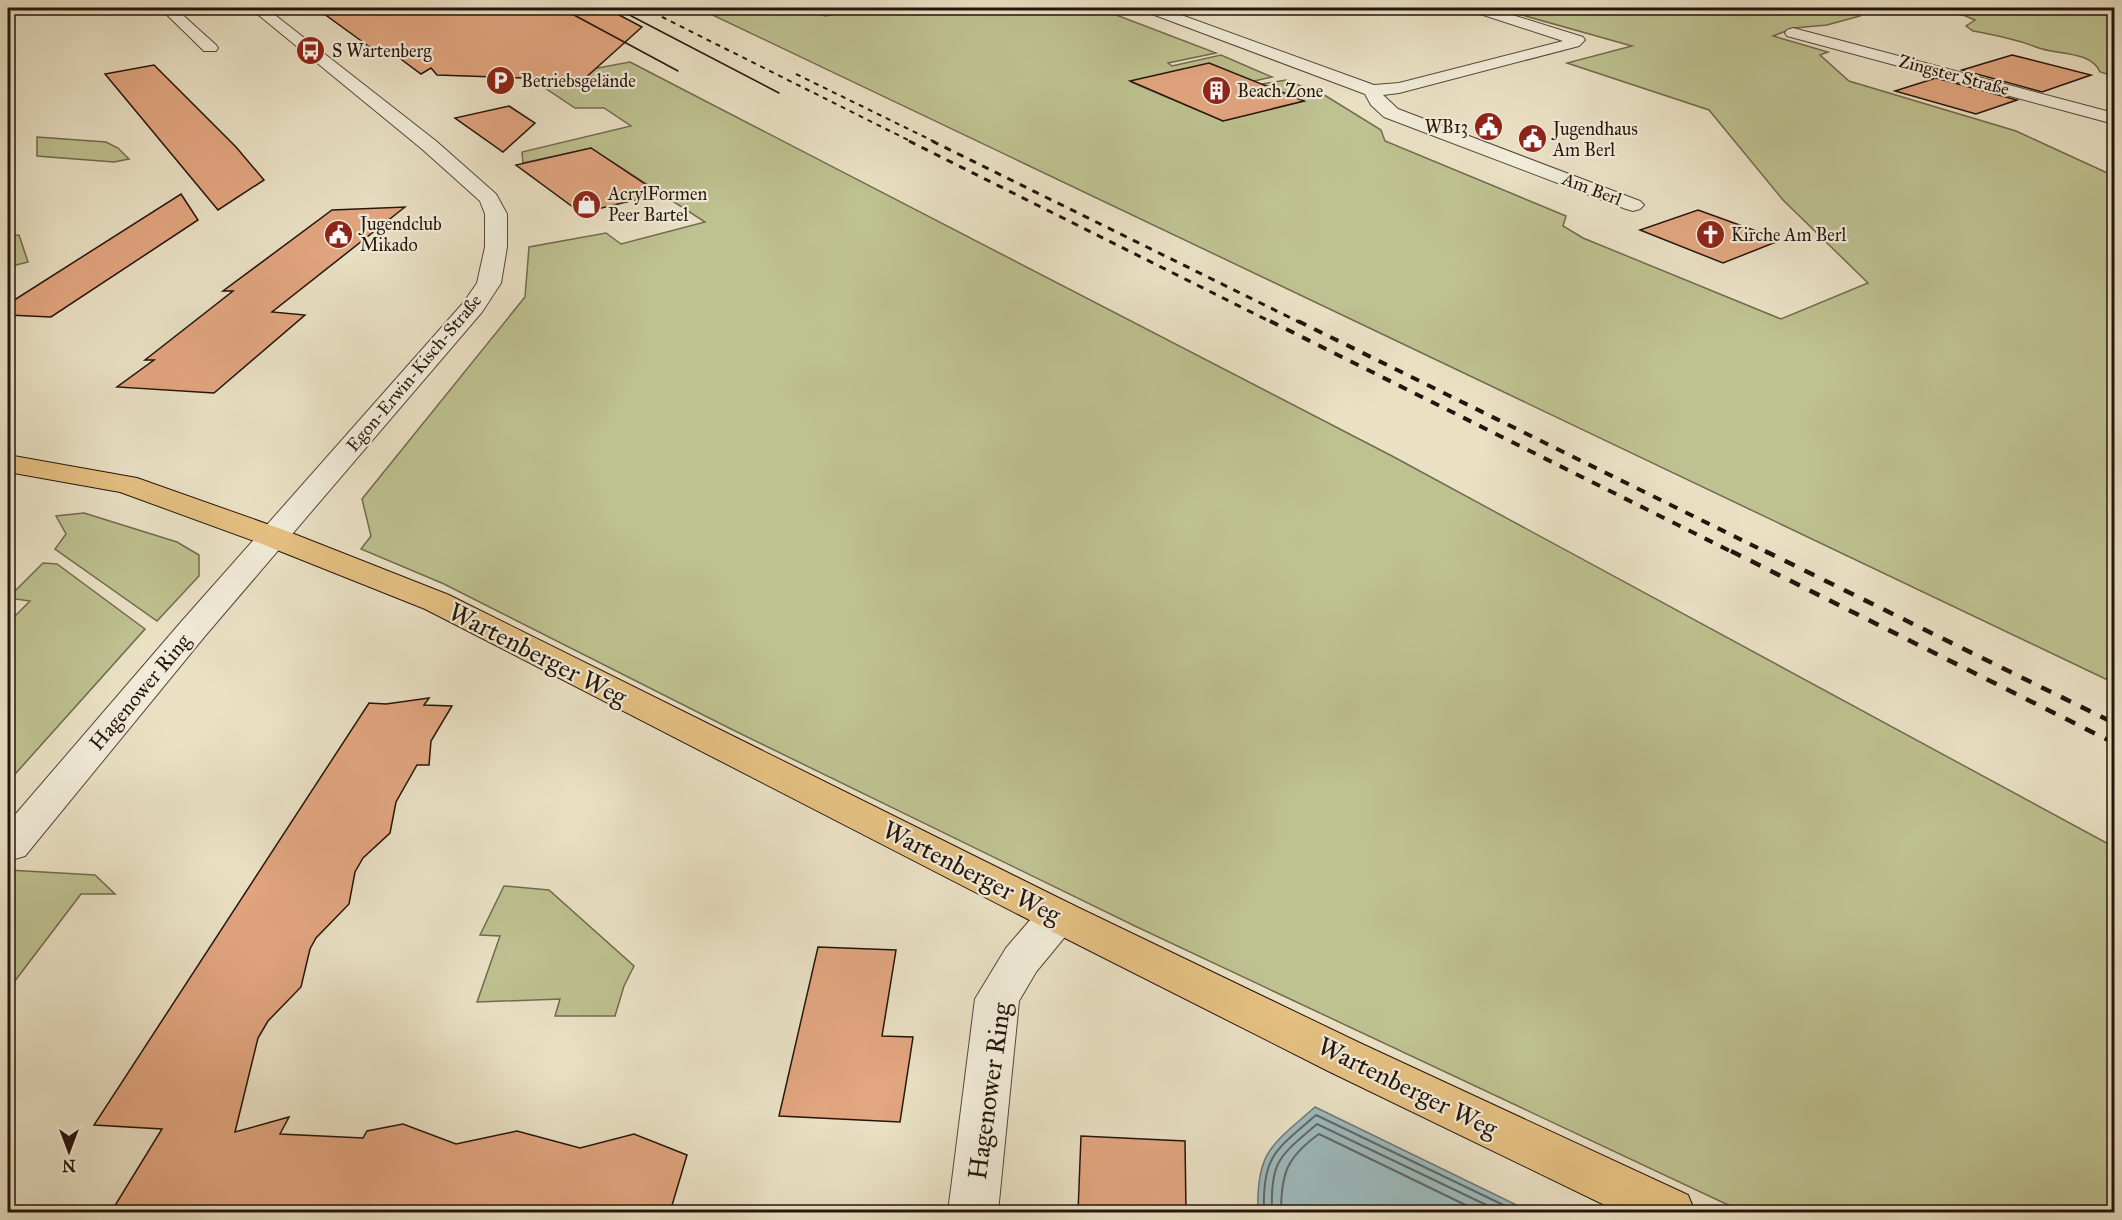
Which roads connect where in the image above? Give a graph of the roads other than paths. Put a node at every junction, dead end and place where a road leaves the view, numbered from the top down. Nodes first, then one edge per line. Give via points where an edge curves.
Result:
1 (166, 8) edge
2 (257, 8) edge
3 (1149, 8) edge
4 (1476, 8) edge
5 (1793, 33) dead end
6 (210, 48) dead end
7 (1372, 91) junction
8 (2115, 119) edge
9 (1417, 123) junction
10 (1473, 165) dead end
11 (1603, 217) dead end
12 (8, 464) edge
13 (273, 537) junction
14 (8, 846) edge
15 (1058, 916) junction
16 (973, 1212) edge
17 (1670, 1212) edge

1 - 6 street
2 - 13 street, Egon-Erwin-Kisch-Straße via 467,177 489,198 496,214 496,247 489,283 473,307
3 - 7 street, Am Berl
4 - 7 street, Am Berl via 1577,39 1399,88
5 - 8 street, Zingster Straße
7 - 9 street, Am Berl via 1382,107
9 - 10 street via 1416,135 1426,144
9 - 11 street, Am Berl via 1633,205
12 - 13 main road, Wartenberger Weg via 127,484
13 - 14 street, Hagenower Ring via 12,846
13 - 15 main road, Wartenberger Weg via 436,602
15 - 16 street, Hagenower Ring via 1021,960 997,999
15 - 17 main road, Wartenberger Weg

